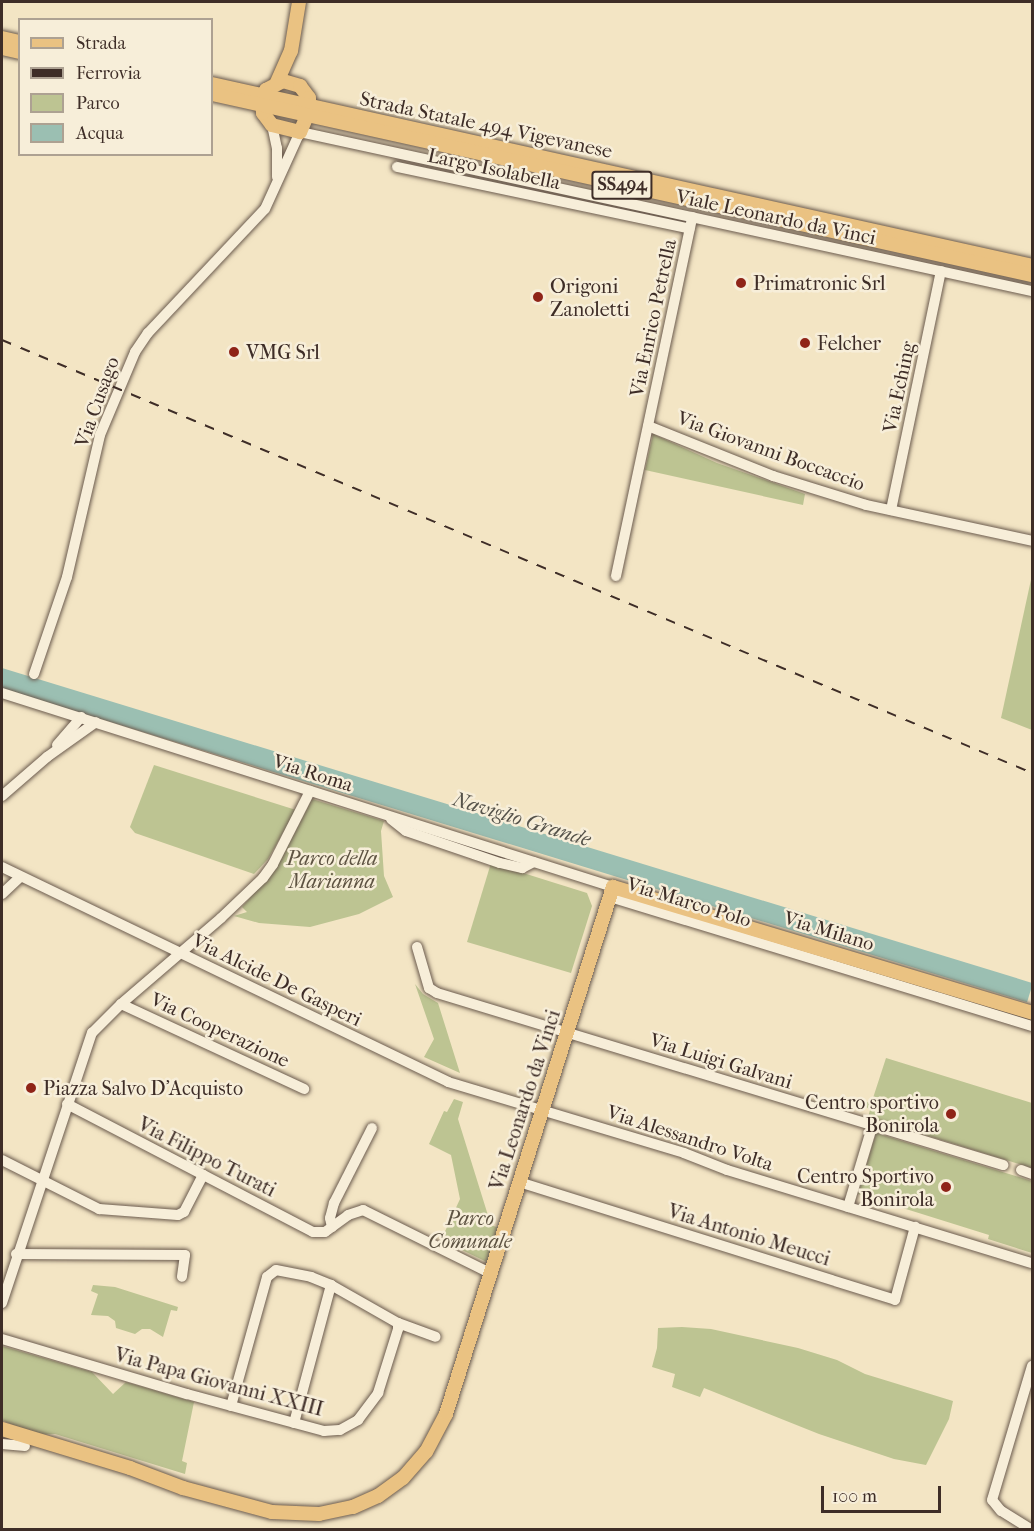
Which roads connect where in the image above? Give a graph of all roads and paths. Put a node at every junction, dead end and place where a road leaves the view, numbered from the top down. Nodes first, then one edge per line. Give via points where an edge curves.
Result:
1 (299, 2) edge
2 (2, 38) edge
3 (18, 42) edge
4 (2, 48) edge
5 (291, 51) junction
6 (18, 52) edge
7 (278, 82) junction
8 (213, 84) edge
9 (300, 86) junction
10 (213, 94) edge
11 (262, 100) junction
12 (309, 111) junction
13 (272, 125) junction
14 (300, 132) junction
15 (397, 167) dead end
16 (276, 186) junction
17 (692, 217) junction
18 (690, 229) junction
19 (1032, 266) edge
20 (941, 271) junction
21 (1032, 275) edge
22 (1032, 291) edge
23 (648, 426) junction
24 (891, 510) junction
25 (1032, 541) edge
26 (616, 576) dead end
27 (34, 674) dead end
28 (2, 693) edge
29 (81, 717) junction
30 (96, 722) junction
31 (47, 757) junction
32 (310, 791) junction
33 (2, 796) edge
34 (2, 867) edge
35 (20, 877) junction
36 (612, 892) junction
37 (2, 894) edge
38 (417, 947) dead end
39 (180, 952) junction
40 (121, 1004) junction
41 (1032, 1013) edge
42 (1032, 1026) edge
43 (567, 1032) junction
44 (304, 1089) dead end
45 (67, 1104) junction
46 (543, 1112) junction
47 (872, 1127) junction
48 (372, 1128) dead end
49 (2, 1160) edge
50 (1003, 1165) dead end
51 (1020, 1170) dead end
52 (1032, 1174) edge
53 (203, 1175) junction
54 (41, 1180) junction
55 (519, 1182) junction
56 (848, 1207) junction
57 (332, 1227) junction
58 (915, 1227) junction
59 (16, 1254) junction
60 (1032, 1263) edge
61 (492, 1275) junction
62 (182, 1277) dead end
63 (331, 1285) junction
64 (2, 1303) edge
65 (398, 1323) junction
66 (436, 1337) dead end
67 (2, 1339) edge
68 (1032, 1370) edge
69 (231, 1406) junction
70 (2, 1422) edge
71 (294, 1423) junction
72 (2, 1429) edge
73 (2, 1438) edge
74 (39, 1441) junction
75 (2, 1444) edge
76 (25, 1446) junction
77 (156, 1479) junction
78 (1032, 1530) edge

1 - 5 main road
2 - 3 main road
4 - 6 main road
5 - 7 main road
5 - 9 main road
7 - 9 main road
7 - 11 main road
8 - 11 main road, Strada Statale 494 Vigevanese / SS494
9 - 12 main road via 309,98
10 - 11 main road, Strada Statale 494 Vigevanese / SS494
11 - 12 main road, Strada Statale 494 Vigevanese / SS494
11 - 13 main road via 266,120
12 - 14 main road
12 - 19 main road, Strada Statale 494 Vigevanese / SS494
12 - 21 main road, Strada Statale 494 Vigevanese / SS494
13 - 14 main road
13 - 16 street, Via Cusago via 277,148
14 - 16 street, Via Cusago
14 - 17 street, Viale Leonardo da Vinci
15 - 18 street, Largo Isolabella
16 - 27 street, Via Cusago via 265,209 148,333 135,352 100,435 67,577
17 - 18 street, Via Enrico Petrella
17 - 20 street, Viale Leonardo da Vinci
18 - 23 street, Via Enrico Petrella
20 - 22 street, Viale Leonardo da Vinci
20 - 24 street, Via Eching
23 - 24 street, Via Giovanni Boccaccio via 773,476
23 - 26 street, Via Giovanni Boccaccio
24 - 25 street, Via Giovanni Boccaccio
28 - 29 street, Via Roma
29 - 30 street, Via Roma
29 - 31 street
30 - 31 street
30 - 32 street, Via Roma
31 - 33 street
32 - 36 street, Via Roma via 386,815 406,831 500,863 520,868 534,862
32 - 39 street via 266,875
34 - 35 street, Via Alcide De Gasperi
35 - 37 street
35 - 39 street, Via Alcide De Gasperi
36 - 41 main road, Via Milano
36 - 42 street, Via Marco Polo
36 - 43 main road, Via Leonardo da Vinci
38 - 43 street, Via Luigi Galvani via 429,987 437,993
39 - 40 street
39 - 46 street, Via Alcide De Gasperi via 448,1082
40 - 44 street, Via Cooperazione
40 - 45 street via 93,1033
43 - 46 main road, Via Leonardo da Vinci
43 - 47 street, Via Luigi Galvani
45 - 53 street, Via Filippo Turati
45 - 54 street
46 - 55 main road, Via Leonardo da Vinci
46 - 56 street, Via Alessandro Volta
47 - 50 street, Via Luigi Galvani
47 - 56 street
48 - 57 street via 334,1203
49 - 54 street
51 - 52 street
53 - 54 street via 178,1215 99,1209
53 - 57 street, Via Filippo Turati via 314,1232
54 - 59 street
55 - 58 street, Via Antonio Meucci via 896,1300
55 - 61 main road, Via Leonardo da Vinci
56 - 58 street, Via Alessandro Volta
57 - 61 street via 363,1210
58 - 60 street, Via Alessandro Volta
59 - 62 street via 185,1255
59 - 64 street
61 - 77 main road, Via Leonardo da Vinci via 446,1414 426,1452 403,1478 378,1496 319,1514 272,1512
63 - 65 street
63 - 69 street via 276,1270 270,1273
63 - 71 street
65 - 66 street
65 - 71 street, Via Papa Giovanni XXIII via 378,1393 358,1420 340,1430 324,1431
67 - 69 street, Via Papa Giovanni XXIII
68 - 78 street via 993,1494 994,1504
69 - 71 street, Via Papa Giovanni XXIII
70 - 74 street
72 - 74 main road, Via Leonardo da Vinci
73 - 76 main road, Via Leonardo da Vinci
74 - 77 main road, Via Leonardo da Vinci
75 - 76 street
76 - 77 main road, Via Leonardo da Vinci

